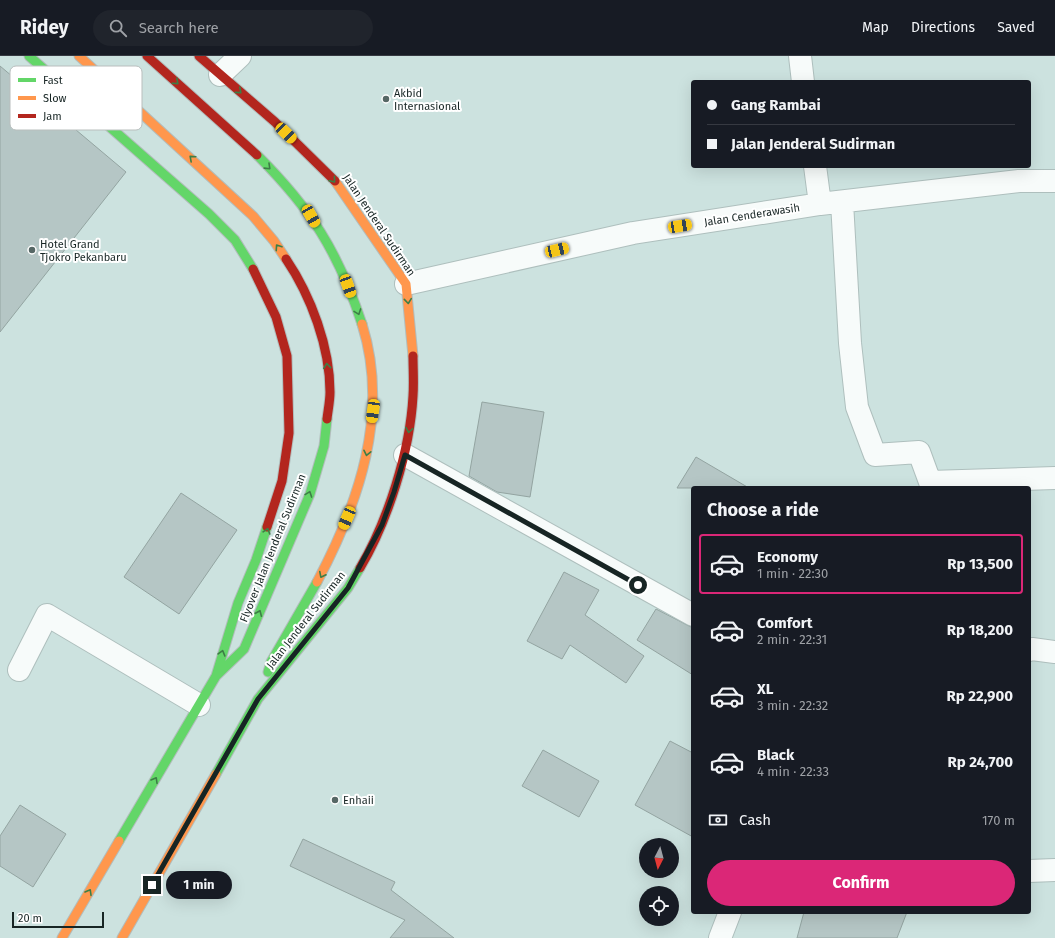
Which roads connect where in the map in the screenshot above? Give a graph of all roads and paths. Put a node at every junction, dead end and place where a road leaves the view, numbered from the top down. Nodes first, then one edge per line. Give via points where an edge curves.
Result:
1 (29, 56) edge
2 (79, 56) edge
3 (147, 56) edge
4 (199, 56) edge
5 (240, 56) edge
6 (800, 56) edge
7 (40, 66) edge
8 (90, 66) edge
9 (220, 75) junction
10 (804, 80) edge
11 (142, 114) edge
12 (113, 130) edge
13 (814, 168) edge
14 (1055, 181) edge
15 (842, 202) junction
16 (820, 204) junction
17 (406, 284) junction
18 (405, 455) junction
19 (1055, 478) edge
20 (691, 615) edge
21 (1031, 649) edge
22 (1055, 652) edge
23 (19, 670) dead end
24 (216, 676) junction
25 (258, 699) junction
26 (199, 705) junction
27 (1055, 870) edge
28 (1031, 871) edge
29 (729, 914) edge
30 (62, 938) edge
31 (122, 938) edge
32 (720, 938) edge

7 -> 1 main road
8 -> 2 main road, Flyover Jalan Jenderal Sudirman
3 -> 25 main road via 277,176 311,216 343,271 365,330 372,371 373,411 363,470 353,504 330,559 307,604 271,662
4 - 9 main road, Jalan Jenderal Sudirman
5 - 9 street
6 - 10 street
9 -> 17 main road, Jalan Jenderal Sudirman via 275,122 332,177
24 -> 11 main road, Flyover Jalan Jenderal Sudirman via 244,649 310,494 324,446 330,392 326,356 313,312 292,268 274,241 253,216
24 -> 12 main road via 238,603 256,560 282,482 289,433 287,356 276,317 259,278 235,240
13 - 16 street
14 - 15 street, Jalan Cenderawasih via 1019,181
15 - 16 street, Jalan Cenderawasih
15 - 19 street via 850,343 857,407 875,455 919,452 930,482
16 - 17 street, Jalan Cenderawasih via 633,233
17 -> 18 main road, Jalan Jenderal Sudirman via 413,351 413,397
18 - 20 street
18 - 25 main road, Jalan Jenderal Sudirman via 382,525 348,588
21 - 22 street
23 - 26 street via 47,615
24 - 26 main road
25 - 31 main road, Jalan Jenderal Sudirman
30 -> 26 main road
27 - 28 street
29 - 32 street

